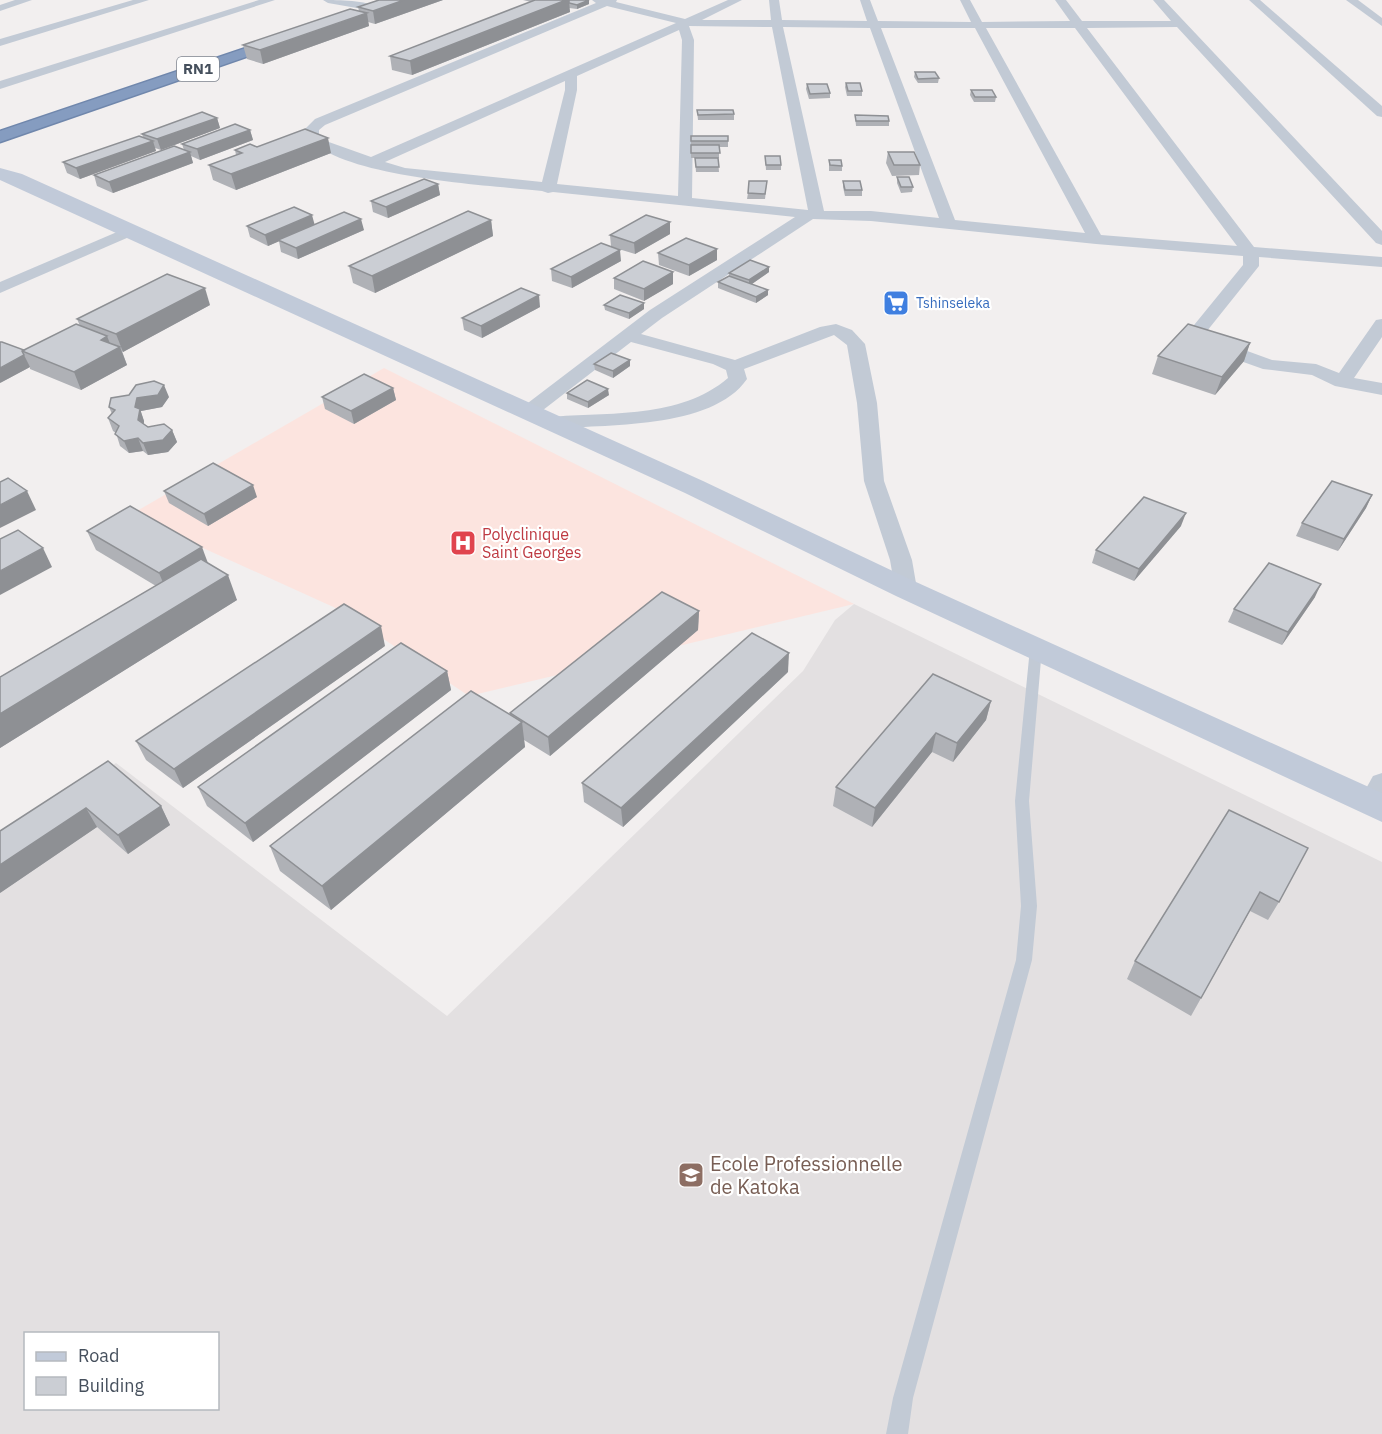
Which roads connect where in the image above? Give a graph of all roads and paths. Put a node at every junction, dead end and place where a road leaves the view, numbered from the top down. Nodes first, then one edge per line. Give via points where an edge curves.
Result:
1 (27, 0) edge
2 (144, 0) edge
3 (270, 0) edge
4 (328, 0) edge
5 (737, 0) edge
6 (774, 0) edge
7 (865, 0) edge
8 (965, 0) edge
9 (1060, 0) edge
10 (1158, 0) edge
11 (1254, 0) edge
12 (1351, 0) edge
13 (605, 1) edge
14 (379, 6) joint
15 (0, 8) edge
16 (340, 19) edge
17 (1382, 23) edge
18 (686, 24) junction
19 (778, 24) junction
20 (1078, 24) junction
21 (1180, 24) junction
22 (875, 25) junction
23 (980, 25) junction
24 (306, 31) edge
25 (0, 44) edge
26 (571, 76) junction
27 (0, 85) edge
28 (1382, 113) edge
29 (0, 137) edge
30 (370, 163) junction
31 (0, 174) edge
32 (548, 189) junction
33 (685, 202) junction
34 (814, 214) junction
35 (949, 225) junction
36 (131, 231) junction
37 (1096, 239) junction
38 (1382, 240) edge
39 (1248, 250) junction
40 (1382, 262) edge
41 (0, 288) edge
42 (1382, 324) edge
43 (629, 336) junction
44 (734, 367) junction
45 (1342, 382) junction
46 (1382, 389) edge
47 (538, 418) junction
48 (906, 589) junction
49 (1036, 648) junction
50 (1379, 798) edge
51 (897, 1434) edge

1 - 15 street
2 - 25 street
3 - 27 street
4 - 14 street
5 - 18 street
6 - 19 street
7 - 22 street
8 - 23 street
9 - 20 street
10 - 21 street
11 - 28 street
12 - 17 street
13 - 18 street
13 - 30 street via 320,122 312,129 312,135 321,144
14 - 16 highway
18 - 19 street
18 - 26 street
18 - 33 street
19 - 22 street
19 - 34 street
20 - 21 street
20 - 23 street
20 - 39 street
21 - 38 street
22 - 23 street
22 - 35 street
23 - 37 street
24 - 29 highway, RN1
26 - 30 street
26 - 32 street
30 - 32 street via 436,177
31 - 36 street
32 - 33 street
33 - 34 street
34 - 35 street
34 - 43 street via 679,298
35 - 37 street
36 - 41 street
36 - 47 street
37 - 39 street
39 - 40 street
39 - 45 street via 1251,266 1209,316 1196,339 1269,365 1316,370
42 - 45 street
43 - 44 street
43 - 47 street
44 - 47 street via 738,379 730,389 675,411 613,419
44 - 48 street via 836,329 856,344 867,403 874,481 901,560
45 - 46 street
47 - 48 street via 724,501
48 - 49 street
49 - 50 street
49 - 51 lane via 1022,801 1029,906 1024,960 903,1398

